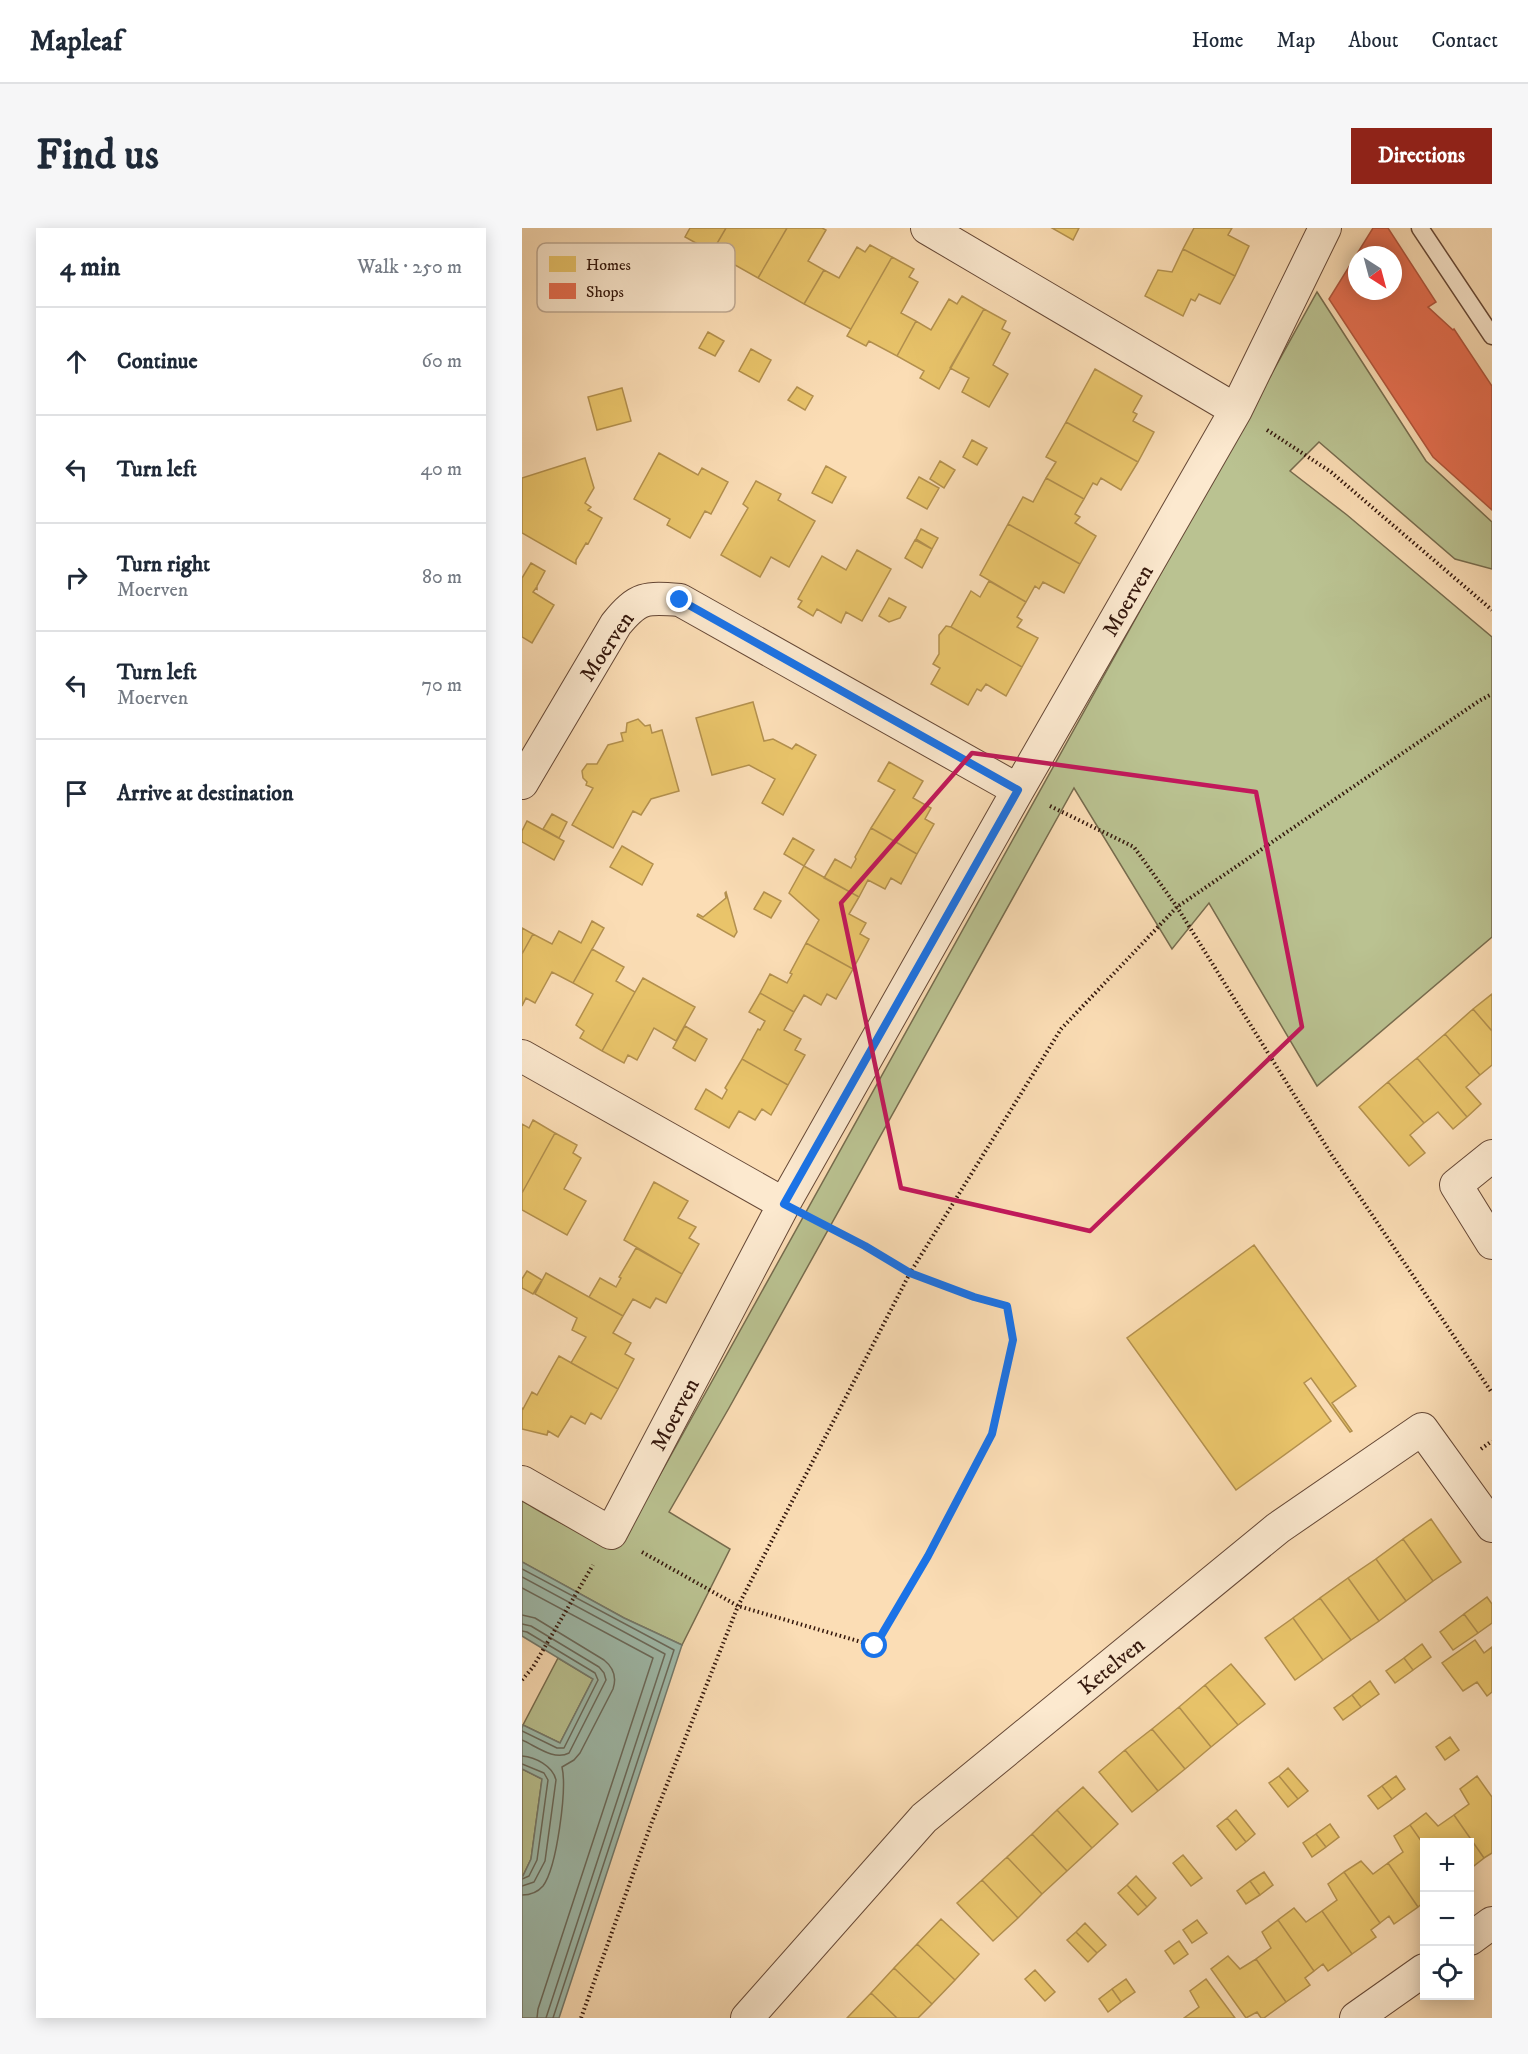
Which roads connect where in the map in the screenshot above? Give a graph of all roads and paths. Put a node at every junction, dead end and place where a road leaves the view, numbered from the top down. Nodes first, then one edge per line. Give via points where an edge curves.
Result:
1 (927, 228) edge
2 (1325, 228) edge
3 (1420, 228) edge
4 (1492, 336) edge
5 (1236, 410) junction
6 (1492, 610) edge
7 (1492, 694) edge
8 (522, 783) edge
9 (1018, 790) junction
10 (1176, 907) junction
11 (522, 1056) edge
12 (1492, 1156) edge
13 (784, 1204) junction
14 (1492, 1243) edge
15 (910, 1273) junction
16 (1492, 1393) edge
17 (522, 1482) edge
18 (1492, 1526) edge
19 (603, 1546) junction
20 (738, 1606) junction
21 (522, 1680) edge
22 (1492, 1923) edge
23 (1474, 1936) edge
24 (1420, 1973) edge
25 (581, 2018) edge
26 (747, 2018) edge
27 (1356, 2018) edge

1 - 5 street
2 - 5 street, Moerven
3 - 4 lane
5 - 6 path via 1331,472
5 - 9 street, Moerven
7 - 10 path
8 - 9 street, Moerven via 616,624 631,606 652,597 680,600
9 - 10 path via 1134,847
9 - 13 street, Moerven
10 - 15 path via 1061,1029
10 - 16 path via 1331,1154
11 - 13 street
12 - 14 street via 1456,1185
13 - 15 path
13 - 19 street, Moerven
15 - 20 path
15 - 20 path via 1007,1306 1013,1340 987,1444 875,1646
17 - 19 street
18 - 26 street, Ketelven via 1422,1429 1278,1528 924,1818
19 - 20 path via 687,1579
19 - 21 path
20 - 25 path via 650,1827
22 - 23 street
24 - 27 street

